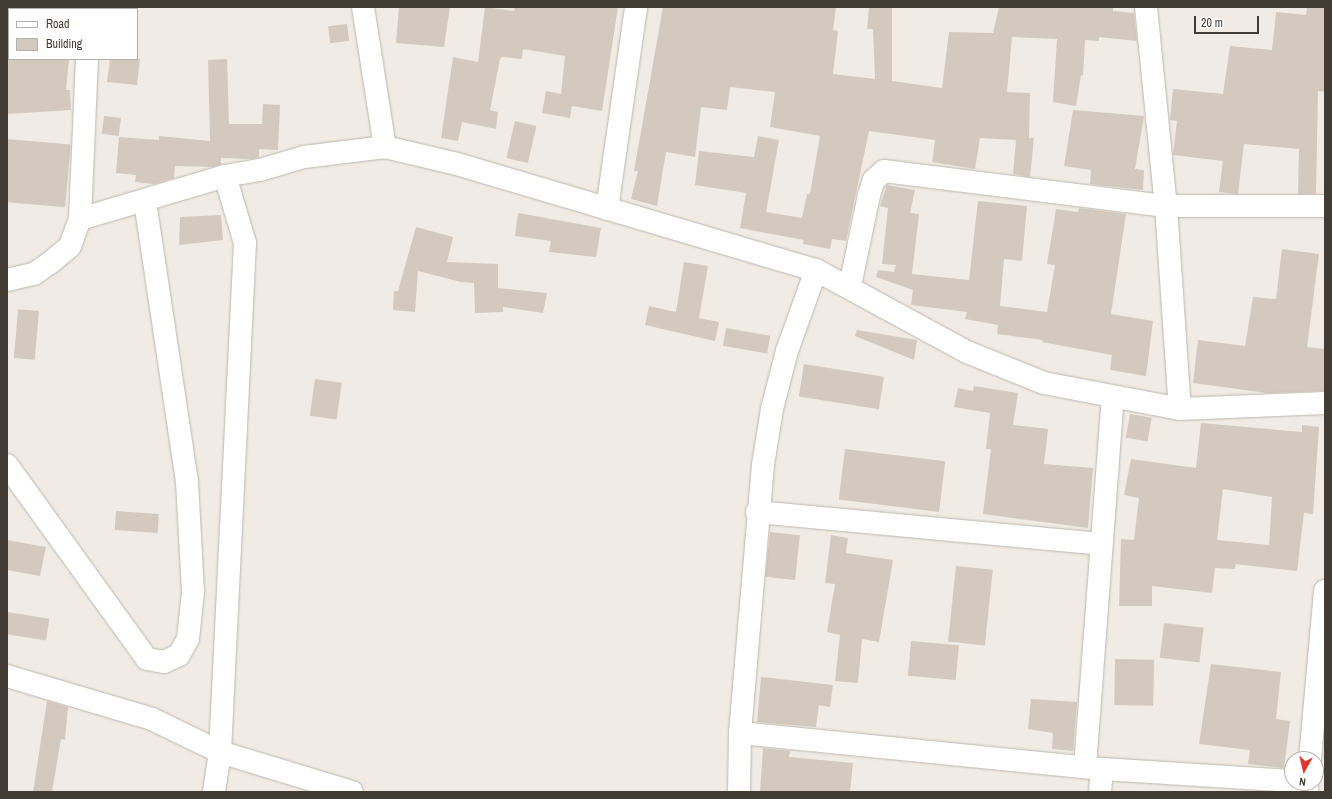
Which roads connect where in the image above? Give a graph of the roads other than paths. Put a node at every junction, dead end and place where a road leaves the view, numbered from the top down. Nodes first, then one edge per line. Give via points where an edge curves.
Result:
1 (363, 7) edge
2 (636, 7) edge
3 (1146, 7) edge
4 (87, 60) edge
5 (385, 147) junction
6 (225, 176) junction
7 (145, 200) junction
8 (1166, 206) junction
9 (1325, 206) edge
10 (607, 210) junction
11 (80, 219) junction
12 (816, 270) junction
13 (7, 280) edge
14 (850, 286) junction
15 (1113, 398) junction
16 (1325, 403) edge
17 (1180, 409) junction
18 (7, 464) edge
19 (757, 512) junction
20 (1101, 544) junction
21 (1325, 591) edge
22 (7, 676) edge
23 (740, 733) junction
24 (1311, 751) edge
25 (220, 752) junction
26 (1094, 768) junction
27 (1284, 780) edge
28 (214, 792) edge
29 (352, 792) edge
30 (739, 792) edge
31 (1100, 792) edge

1 - 5 street
2 - 10 street
3 - 8 street
4 - 11 street
5 - 6 street via 304,157 260,170
5 - 10 street via 457,164
6 - 7 street
6 - 25 street via 245,242
7 - 11 street
7 - 18 street via 187,482 193,592 188,639 179,655 164,662 146,659
8 - 9 street
8 - 14 street via 884,171 874,180 869,195
8 - 17 street
10 - 12 street
11 - 13 street via 70,246 50,263 34,274
12 - 14 street
12 - 19 street via 787,351 772,409
14 - 15 street via 967,352 1044,383
15 - 17 street
15 - 20 street
16 - 17 street
19 - 20 street
19 - 23 street
20 - 26 street
21 - 24 street
22 - 25 street via 152,719
23 - 26 street
23 - 30 street
25 - 28 street
25 - 29 street
26 - 27 street
26 - 31 street

